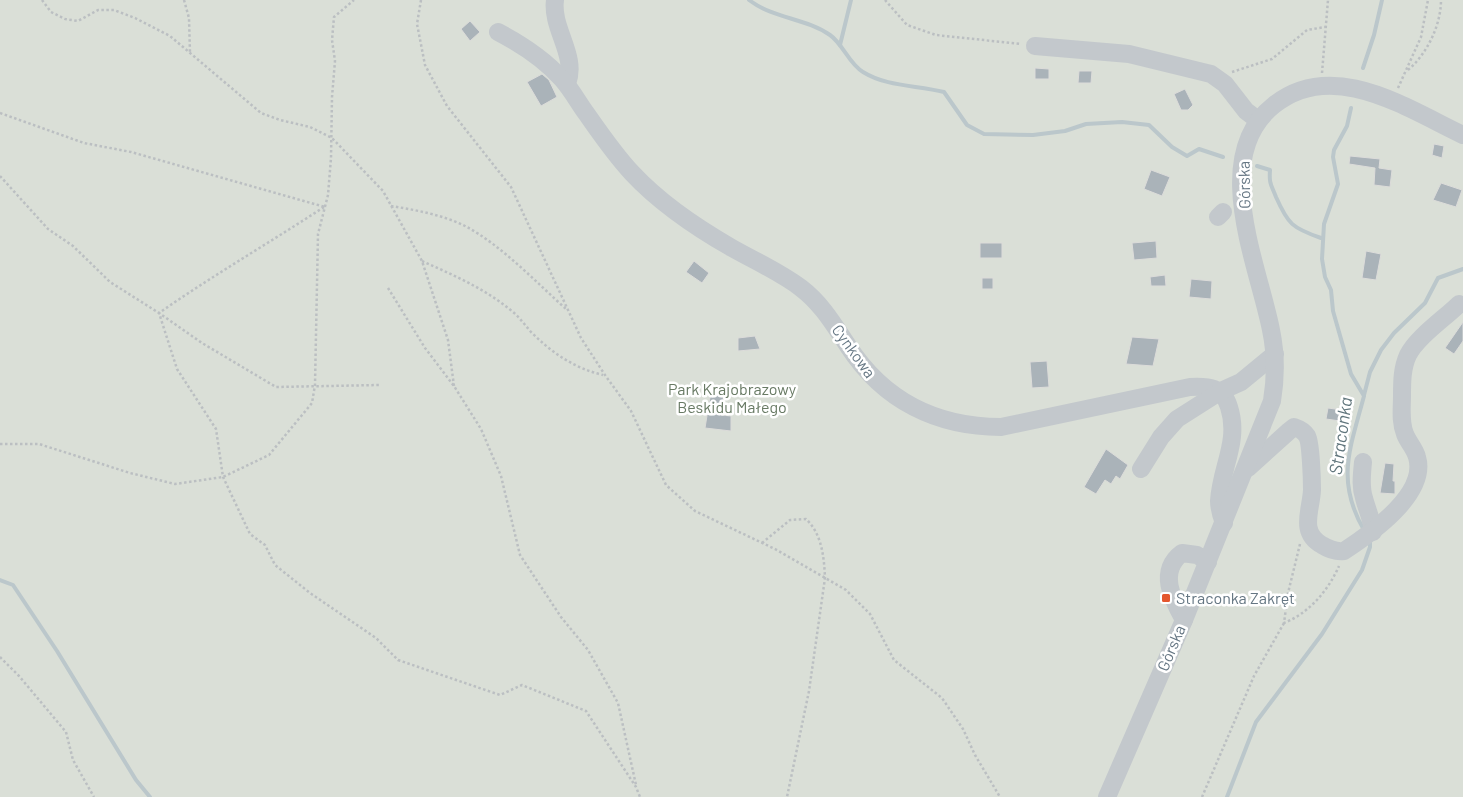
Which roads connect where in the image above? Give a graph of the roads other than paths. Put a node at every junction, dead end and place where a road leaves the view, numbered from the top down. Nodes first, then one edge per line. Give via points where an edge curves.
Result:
1 (556, 1) edge
2 (498, 32) dead end
3 (1035, 46) road end
4 (567, 84) junction
5 (1258, 120) junction
6 (1463, 135) edge
7 (1460, 304) dead end
8 (1275, 354) junction
9 (1221, 391) junction
10 (1363, 462) dead end
11 (1141, 469) dead end
12 (1246, 470) junction
13 (1224, 523) junction
14 (1368, 536) junction
15 (1208, 562) junction
16 (1184, 620) junction
17 (1107, 797) edge

1 - 4 street via 556,20 568,55 570,76
2 - 4 street, Cynkowa via 517,42
3 - 5 street via 1129,54 1212,74
4 - 9 street, Cynkowa via 620,159 648,188 729,246 801,288 824,310 877,382 898,400 919,411 965,425 1002,427 1190,387 1203,386
5 - 6 street, Górska via 1291,94 1322,84 1375,95
5 - 8 street, Górska via 1241,165 1241,186 1246,224
7 - 14 street via 1418,342 1404,364 1403,427 1418,458 1418,471 1408,494
8 - 9 street via 1241,382
8 - 12 street, Górska via 1272,401
9 - 11 street via 1177,419
9 - 13 street via 1226,397 1234,427 1219,502
10 - 14 street via 1363,497 1372,518
12 - 13 street, Górska
12 - 14 street, Górska via 1294,427 1300,429 1309,441 1312,490 1307,521 1314,540 1330,550 1344,552
13 - 15 street, Górska
15 - 16 street, Górska
15 - 16 street via 1190,553 1182,553 1170,565 1170,589
16 - 17 street, Górska

